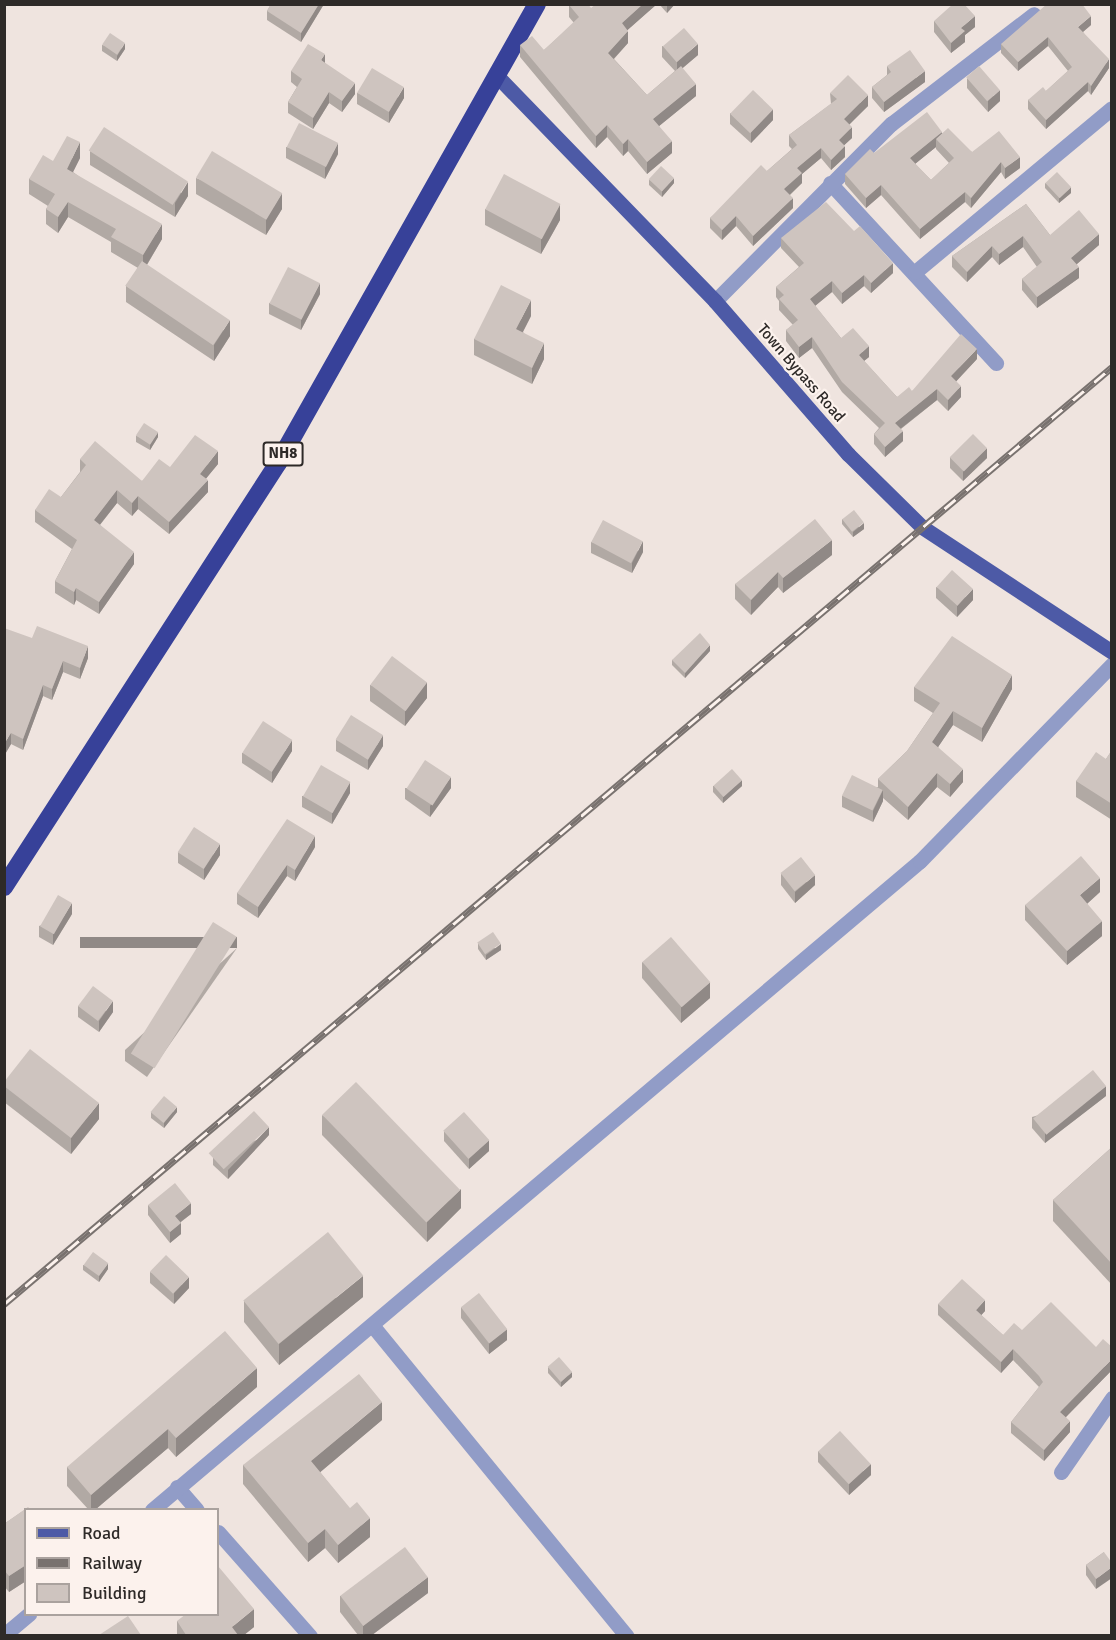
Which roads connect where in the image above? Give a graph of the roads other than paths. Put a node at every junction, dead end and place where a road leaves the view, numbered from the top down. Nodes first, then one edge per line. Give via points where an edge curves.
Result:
1 (537, 4) edge
2 (1034, 14) edge
3 (498, 76) junction
4 (1112, 108) edge
5 (830, 183) junction
6 (915, 272) junction
7 (715, 301) junction
8 (996, 363) dead end
9 (1112, 652) edge
10 (1112, 664) edge
11 (4, 887) edge
12 (372, 1325) junction
13 (1112, 1398) edge
14 (1061, 1472) dead end
15 (177, 1487) junction
16 (153, 1508) edge
17 (196, 1508) edge
18 (219, 1533) edge
19 (27, 1616) edge
20 (4, 1635) edge
21 (310, 1635) edge
22 (627, 1635) edge

1 - 3 highway, NH8
2 - 5 street via 891,124
3 - 7 main road, Town Bypass Road
3 - 11 highway, NH8 via 278,463
4 - 6 street
5 - 6 street
5 - 7 street
6 - 8 street
7 - 9 main road, Town Bypass Road via 848,454 922,527
10 - 12 street via 920,861
12 - 15 street
12 - 22 street
13 - 14 street
15 - 16 street
15 - 17 street
18 - 21 street
19 - 20 street

